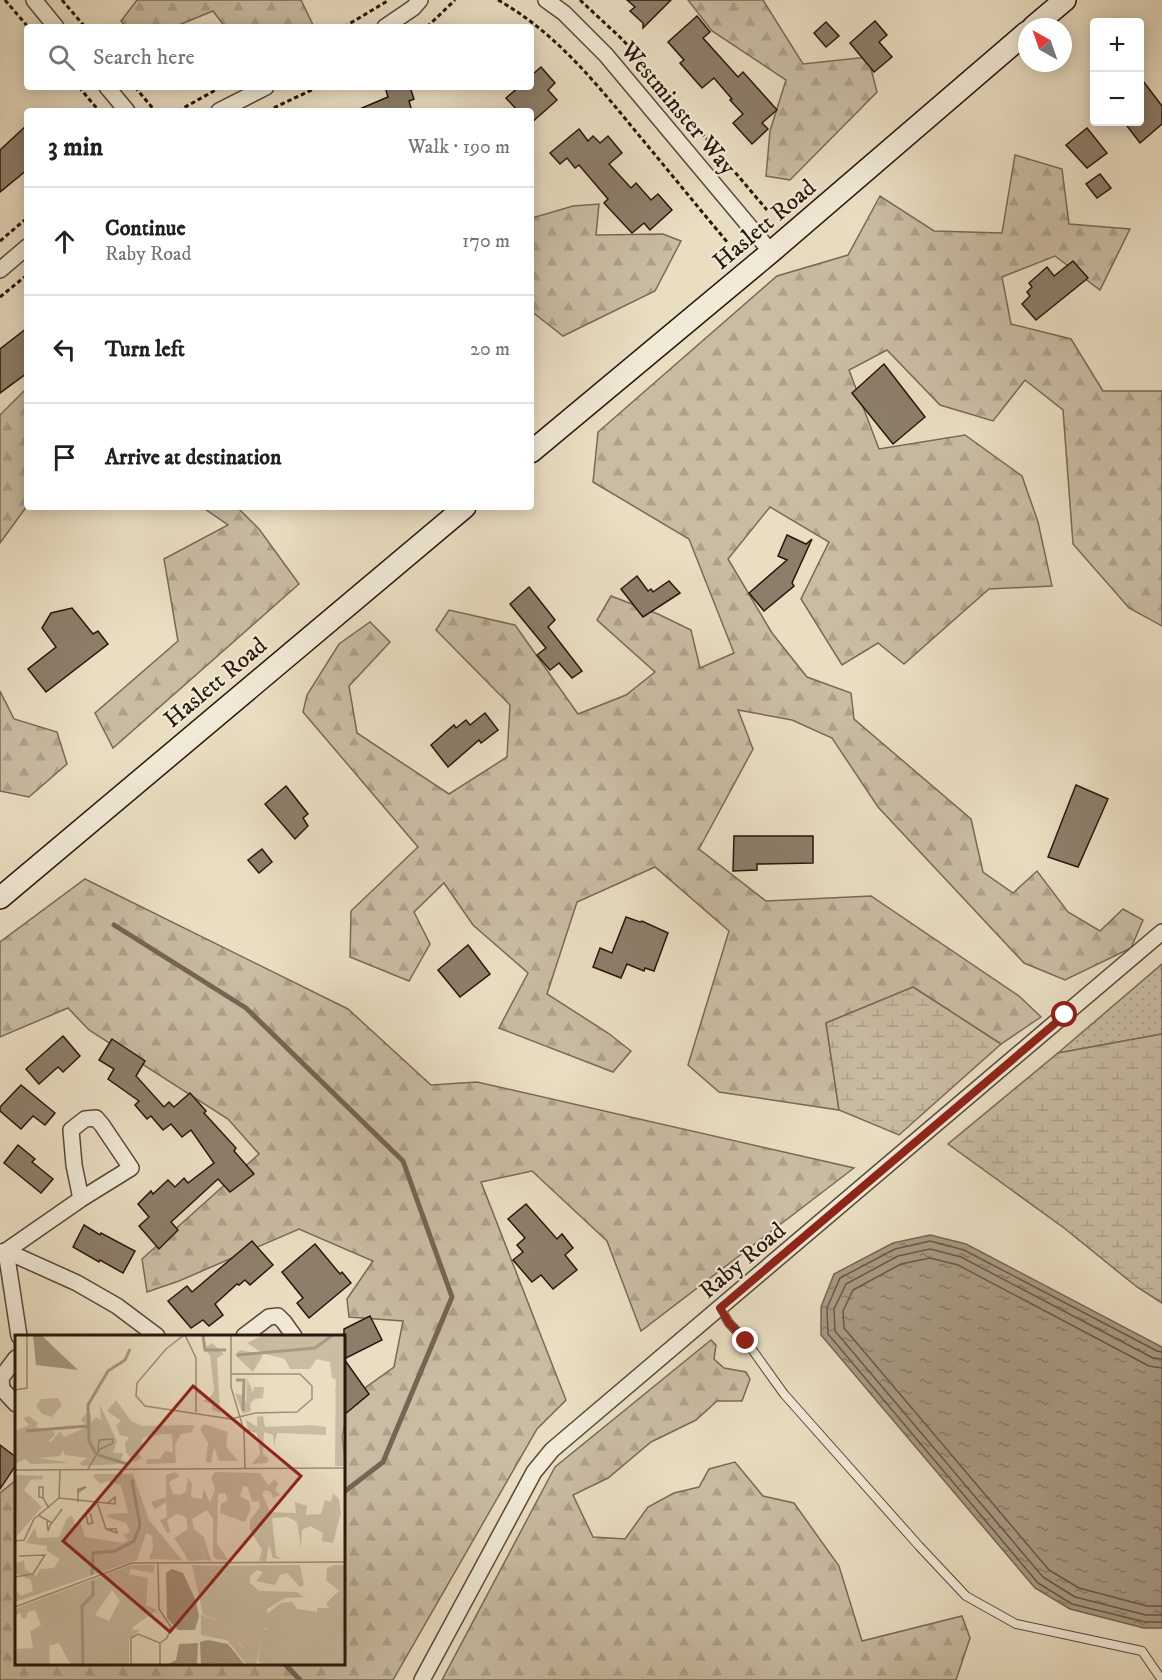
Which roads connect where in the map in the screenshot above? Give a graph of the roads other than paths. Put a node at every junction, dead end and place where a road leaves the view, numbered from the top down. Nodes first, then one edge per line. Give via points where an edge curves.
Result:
1 (34, 0) edge
2 (420, 0) edge
3 (546, 0) edge
4 (1065, 0) edge
5 (1044, 18) edge
6 (54, 24) edge
7 (389, 24) edge
8 (1018, 40) edge
9 (110, 90) edge
10 (260, 90) edge
11 (124, 108) edge
12 (225, 108) edge
13 (24, 250) edge
14 (771, 252) junction
15 (0, 270) edge
16 (534, 450) edge
17 (461, 510) edge
18 (0, 898) edge
19 (1162, 932) edge
20 (81, 1199) junction
21 (3, 1252) edge
22 (720, 1308) junction
23 (19, 1335) edge
24 (156, 1335) edge
25 (245, 1335) edge
26 (293, 1335) edge
27 (15, 1359) edge
28 (15, 1403) edge
29 (422, 1680) edge
30 (1162, 1680) edge

1 - 6 street
2 - 7 street
3 - 14 street, Westminster Way via 606,55
4 - 5 main road
8 - 14 main road, Haslett Road
9 - 11 street
10 - 12 street
13 - 15 street
14 - 16 main road, Haslett Road
17 - 18 main road, Haslett Road
19 - 22 street, Raby Road
20 - 20 street via 131,1168 96,1118 85,1119 71,1130
20 - 21 street
21 - 23 street
21 - 24 street via 77,1283
22 - 29 street, Raby Road via 552,1450 534,1472
22 - 30 lane via 784,1394 966,1596 1016,1624 1142,1651
25 - 26 street via 269,1317 278,1316
27 - 28 street via 1,1378 2,1389

